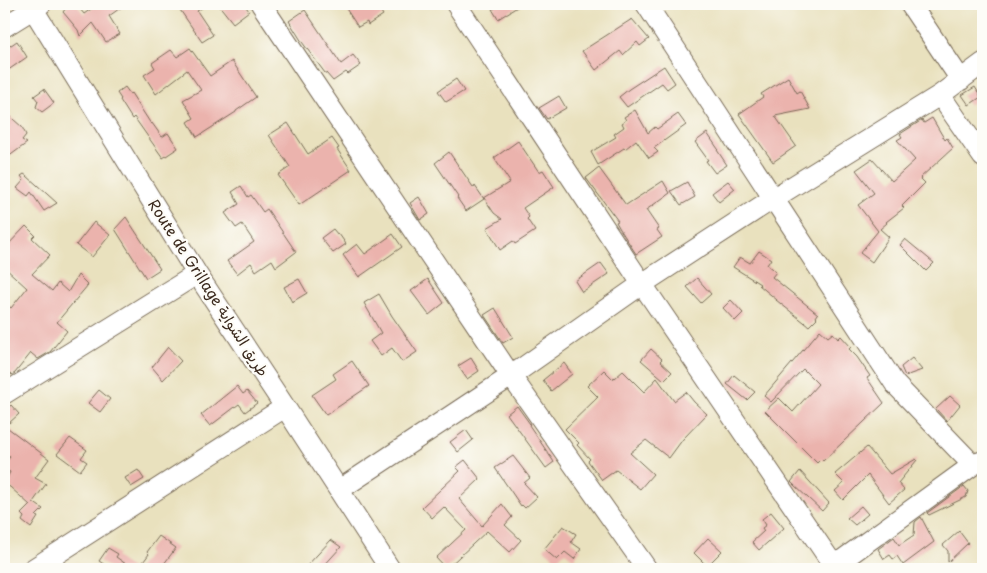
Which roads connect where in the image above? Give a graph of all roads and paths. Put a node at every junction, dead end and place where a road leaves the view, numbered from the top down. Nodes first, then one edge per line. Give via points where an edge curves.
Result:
1 (261, 4) edge
2 (456, 4) edge
3 (646, 4) edge
4 (910, 4) edge
5 (35, 5) edge
6 (4, 27) edge
7 (983, 64) edge
8 (962, 80) junction
9 (940, 95) junction
10 (983, 157) edge
11 (774, 198) junction
12 (197, 274) junction
13 (642, 284) junction
14 (511, 376) junction
15 (4, 394) edge
16 (285, 407) junction
17 (978, 463) edge
18 (339, 490) junction
19 (835, 568) edge
20 (33, 569) edge
21 (390, 569) edge
22 (647, 569) edge

1 - 14 street
2 - 13 street
3 - 11 street
4 - 8 street
5 - 6 street
5 - 12 street, Route de Grillage طريق الشواية
7 - 8 street
8 - 9 street
9 - 10 street
9 - 11 street
11 - 13 street
11 - 17 street via 895,384
12 - 15 street
12 - 16 street, Route de Grillage طريق الشواية
13 - 14 street
13 - 19 street
14 - 18 street
14 - 22 street
16 - 18 street, Route de Grillage طريق الشواية
16 - 20 street
17 - 19 street
18 - 21 street, Route de Grillage طريق الشواية

